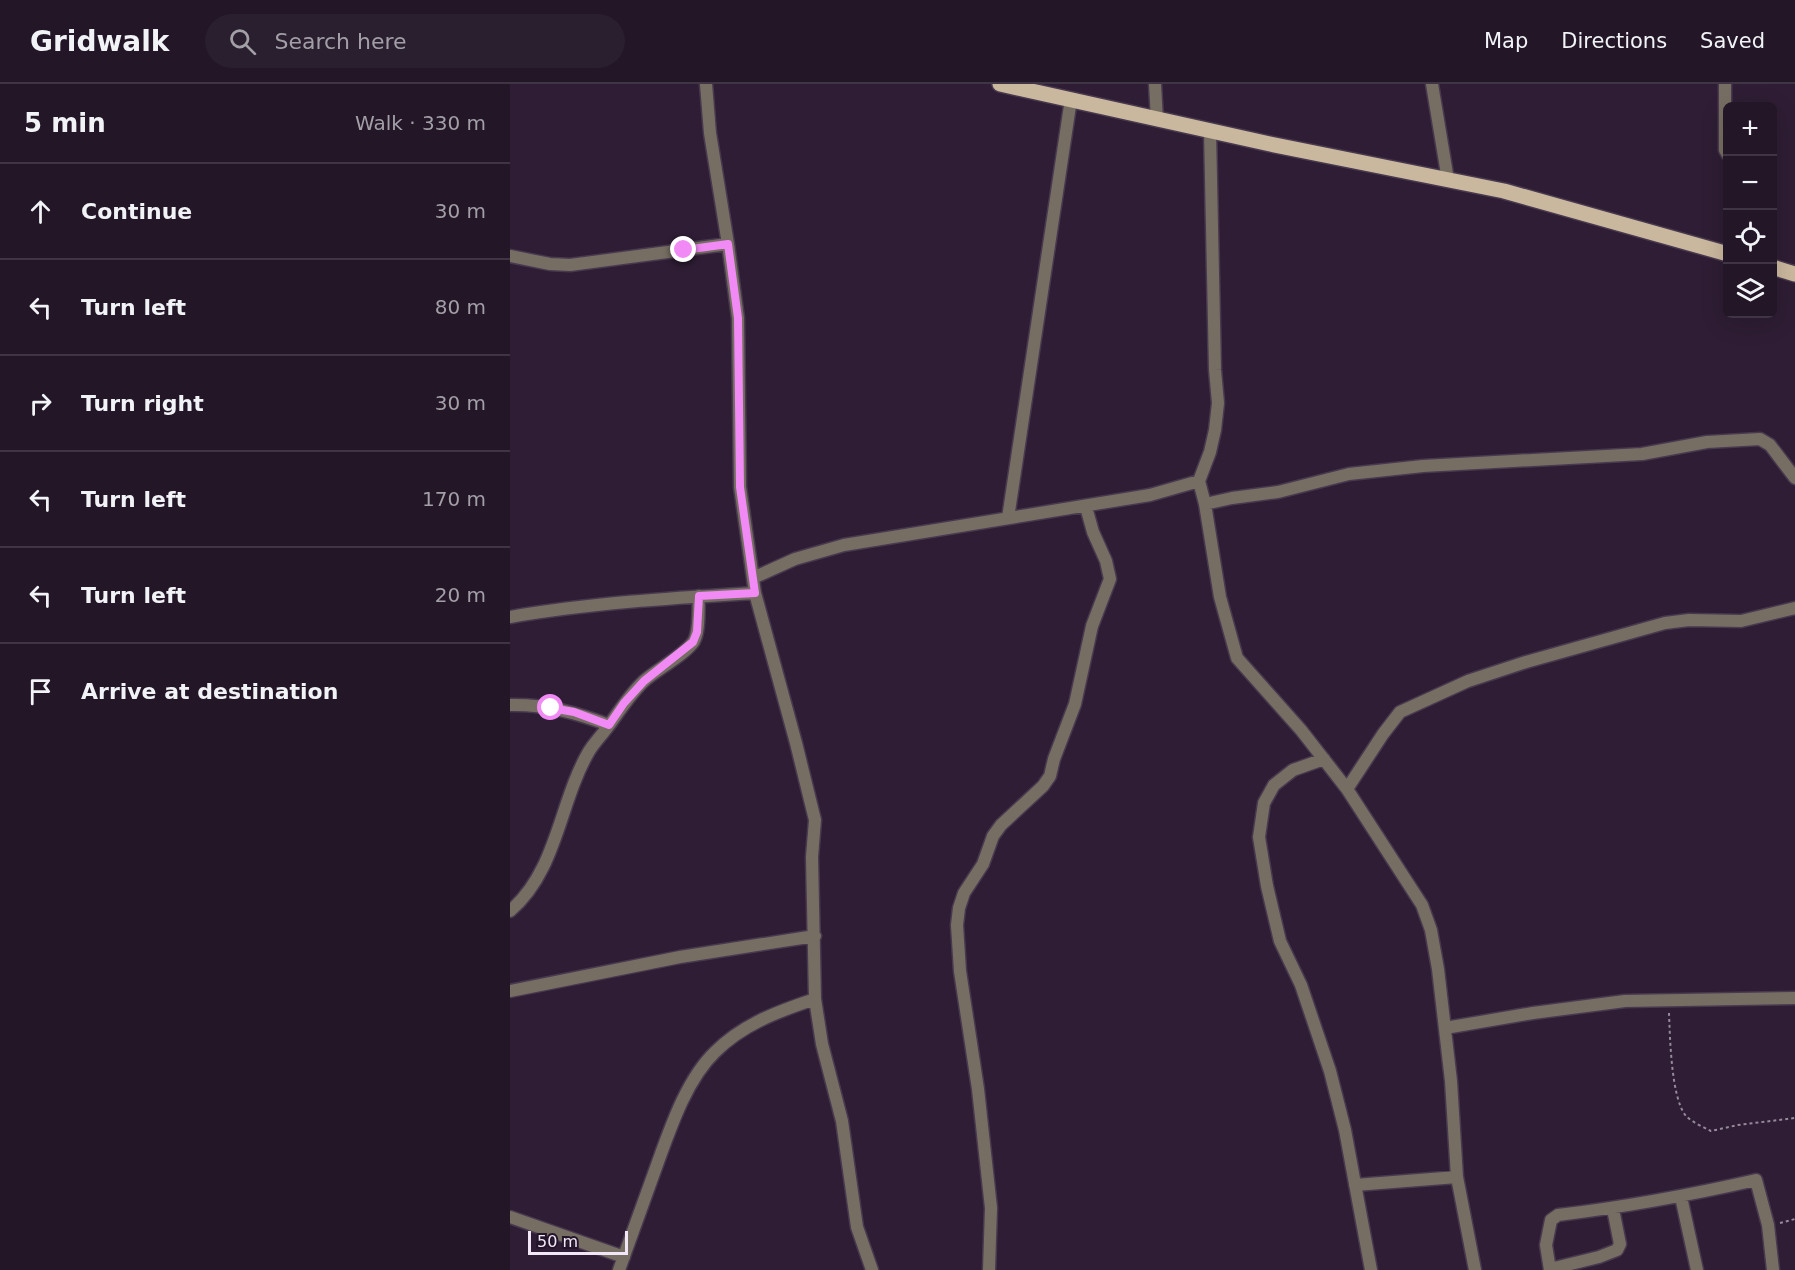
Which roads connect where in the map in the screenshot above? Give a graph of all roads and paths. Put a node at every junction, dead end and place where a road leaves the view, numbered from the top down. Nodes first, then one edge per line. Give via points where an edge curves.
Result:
1 (706, 84) edge
2 (1000, 84) edge
3 (1155, 84) edge
4 (1432, 84) edge
5 (1725, 84) edge
6 (1071, 99) junction
7 (1725, 102) edge
8 (1157, 120) junction
9 (1210, 131) junction
10 (1448, 180) junction
11 (728, 244) junction
12 (1723, 253) edge
13 (510, 256) edge
14 (1777, 268) edge
15 (1795, 274) edge
16 (1795, 478) edge
17 (1199, 481) junction
18 (1205, 504) junction
19 (1086, 507) junction
20 (1008, 518) junction
21 (753, 578) junction
22 (755, 593) junction
23 (699, 596) junction
24 (1795, 608) edge
25 (510, 617) edge
26 (510, 705) edge
27 (609, 725) junction
28 (1323, 759) junction
29 (1347, 789) junction
30 (510, 911) edge
31 (815, 936) junction
32 (510, 991) edge
33 (1795, 998) edge
34 (815, 999) junction
35 (1668, 1000) junction
36 (1445, 1028) junction
37 (1795, 1118) edge
38 (1457, 1177) junction
39 (1355, 1185) junction
40 (1681, 1197) junction
41 (1613, 1209) junction
42 (510, 1217) edge
43 (624, 1257) junction
44 (1550, 1269) edge
45 (619, 1270) edge
46 (872, 1270) edge
47 (989, 1270) edge
48 (1371, 1270) edge
49 (1475, 1270) edge
50 (1698, 1270) edge
51 (1773, 1270) edge

1 - 11 street
2 - 6 main road
3 - 8 street
4 - 10 street
5 - 7 street
6 - 8 main road
6 - 20 street
8 - 9 main road
9 - 10 main road
9 - 17 street via 1218,403 1210,452
10 - 12 main road via 1503,191
11 - 13 street via 570,265
11 - 21 street via 738,318 740,487
14 - 15 main road
16 - 18 street via 1770,445 1760,439 1707,442 1642,454 1349,474 1278,492
17 - 18 street
17 - 19 street
18 - 28 street via 1220,597 1237,658
19 - 20 street
19 - 47 street via 1110,579 1092,626 1075,704 1050,776 993,836 959,908 960,971 978,1089 990,1208
20 - 21 street via 844,545 795,559
21 - 22 street
22 - 23 street
22 - 31 street via 814,820
23 - 25 street
23 - 27 street via 693,642 644,681
24 - 29 street via 1741,621 1665,623 1468,681 1400,712
26 - 27 street via 529,704 574,712
27 - 30 street via 589,752 537,880
28 - 29 street
28 - 39 street via 1293,770 1274,785 1264,803 1258,837 1281,941 1301,985 1330,1071
29 - 36 street via 1422,905 1431,930
31 - 32 street via 680,957
31 - 34 street
33 - 35 street
34 - 43 street via 770,1014 713,1054 673,1120
34 - 46 street via 842,1121 857,1227
35 - 36 street via 1533,1012
35 - 37 path via 1678,1099 1687,1116 1711,1131
36 - 38 street
38 - 39 street
38 - 49 street
39 - 48 street
40 - 41 street
40 - 50 street
40 - 51 street via 1756,1179 1768,1225
41 - 44 street via 1620,1244 1617,1250
41 - 44 street via 1558,1215 1551,1220 1546,1245
42 - 43 street
43 - 45 street

